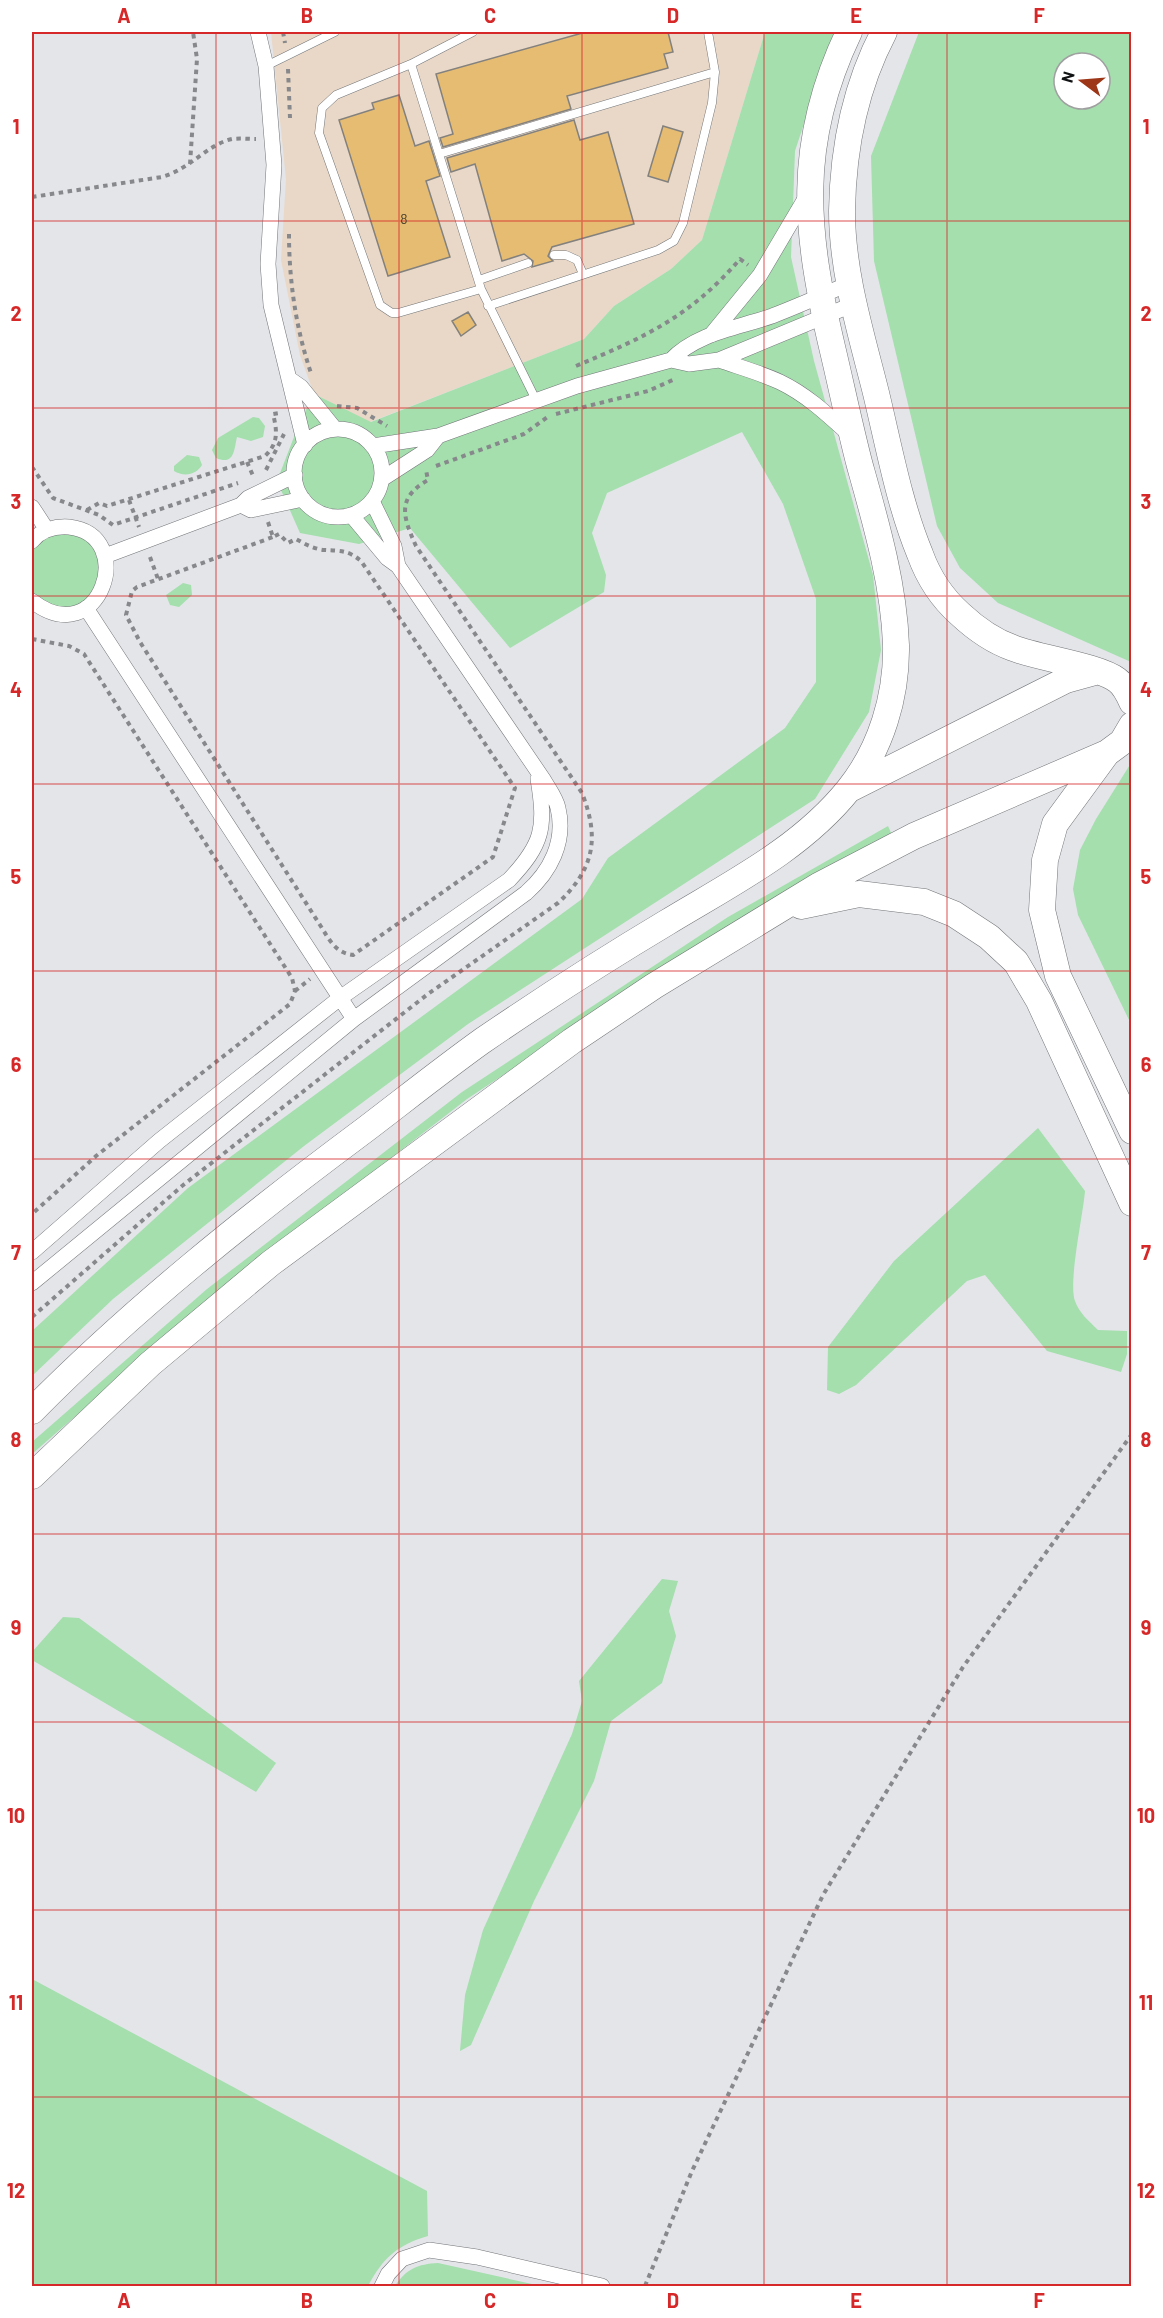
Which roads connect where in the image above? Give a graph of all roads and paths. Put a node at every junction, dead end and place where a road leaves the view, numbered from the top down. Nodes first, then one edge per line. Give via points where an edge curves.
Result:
1 (193, 32) edge
2 (258, 32) edge
3 (335, 32) edge
4 (473, 32) edge
5 (708, 32) edge
6 (849, 32) edge
7 (884, 32) edge
8 (411, 64) junction
9 (266, 66) junction
10 (715, 72) junction
11 (271, 138) junction
12 (439, 154) junction
13 (190, 165) junction
14 (809, 192) junction
15 (32, 197) edge
16 (554, 255) dead end
17 (740, 259) dead end
18 (528, 263) dead end
19 (583, 274) junction
20 (760, 275) junction
21 (479, 280) junction
22 (481, 289) junction
23 (851, 294) junction
24 (488, 306) junction
25 (822, 306) junction
26 (710, 336) junction
27 (671, 360) junction
28 (719, 360) junction
29 (684, 376) dead end
30 (291, 380) junction
31 (536, 400) junction
32 (295, 412) junction
33 (335, 429) junction
34 (438, 436) junction
35 (852, 437) junction
36 (305, 445) junction
37 (373, 446) junction
38 (32, 467) edge
39 (295, 476) junction
40 (382, 479) junction
41 (303, 499) junction
42 (372, 501) junction
43 (241, 506) junction
44 (32, 507) edge
45 (87, 510) junction
46 (352, 516) junction
47 (47, 530) junction
48 (273, 537) dead end
49 (32, 541) edge
50 (288, 543) dead end
51 (105, 556) junction
52 (398, 566) junction
53 (32, 600) edge
54 (86, 608) junction
55 (32, 639) edge
56 (1095, 671) junction
57 (1131, 702) edge
58 (1131, 725) edge
59 (1107, 753) junction
60 (537, 770) junction
61 (849, 789) junction
62 (763, 918) junction
63 (340, 998) junction
64 (354, 1019) junction
65 (1131, 1131) edge
66 (1131, 1203) edge
67 (32, 1214) edge
68 (32, 1252) edge
69 (32, 1282) edge
70 (32, 1317) edge
71 (32, 1411) edge
72 (1131, 1434) edge
73 (32, 1476) edge
74 (382, 2286) edge
75 (602, 2286) edge
76 (645, 2286) edge

1 - 13 path via 197,59
2 - 9 street
3 - 9 lane
4 - 8 lane
5 - 10 lane
6 - 14 highway via 821,105 811,152
7 - 23 highway via 857,98 846,154 842,212
8 - 12 lane
8 - 22 lane via 336,95 320,115 320,133 380,305 398,313
9 - 11 street
10 - 12 lane
10 - 19 lane via 712,103 680,233 658,250
11 - 13 path via 232,139 203,153
11 - 30 street via 271,305
12 - 21 lane
13 - 15 path via 162,177
14 - 20 street
14 - 25 highway via 811,244
16 - 19 lane via 566,255 577,261
17 - 20 path
18 - 21 lane
19 - 24 lane
20 - 26 street
21 - 22 lane
22 - 24 lane
23 - 25 street
23 - 25 street
23 - 56 highway via 897,481 929,576 959,614 990,637 1036,656
24 - 31 lane
25 - 26 street
25 - 28 street
25 - 35 highway
26 - 27 street via 681,349
27 - 28 street via 689,364
27 - 31 street
28 - 35 street via 794,390
29 - 70 path via 648,391 546,417 524,434 426,470 428,480 417,486 404,506 404,520 416,546 582,793 592,826 591,853 576,886 558,903 428,994 182,1186
30 - 32 street
30 - 33 street
31 - 34 street
32 - 36 street
32 - 45 path via 273,414 277,434 265,456 107,506 99,503
32 - 45 path via 287,417 275,455 265,471 254,478 113,525
33 - 36 street
33 - 37 street via 363,436
34 - 37 street
34 - 40 street via 427,450
35 - 61 highway via 888,586 896,659 883,727
36 - 39 street
37 - 40 street via 382,467
38 - 45 path via 53,498
39 - 41 street
39 - 43 street via 248,498
40 - 42 street
41 - 43 street via 251,510
41 - 46 street via 321,514
42 - 46 street
42 - 52 street via 394,546
43 - 51 street
44 - 47 street
46 - 52 street
47 - 49 street
47 - 51 street via 75,528 98,543
48 - 50 path via 137,586 126,615 320,926 336,949 353,955 493,857 515,788 361,561 342,549 323,550 296,539
51 - 54 street via 104,586
52 - 60 street
53 - 54 street via 57,614 72,614
54 - 63 street
55 - 67 path via 69,646 84,654 292,978 294,991 290,1004 96,1156
56 - 57 highway via 1117,680
56 - 61 highway via 1066,680
58 - 59 highway via 1122,742
59 - 62 highway via 914,836
59 - 65 highway via 1055,824 1045,860 1042,910 1058,976
60 - 63 street via 543,805 540,835 531,856 509,880
60 - 64 street via 558,806 561,825 555,857 538,882
61 - 71 highway via 780,854 482,1041 262,1206
62 - 66 highway via 859,894 924,902 954,914 989,937 1016,962 1039,1001
62 - 73 highway via 533,1067 271,1263 150,1364
63 - 64 street
63 - 68 street via 159,1141
64 - 69 street
72 - 76 path via 963,1667 823,1895 692,2171
74 - 75 street via 402,2259 429,2250

